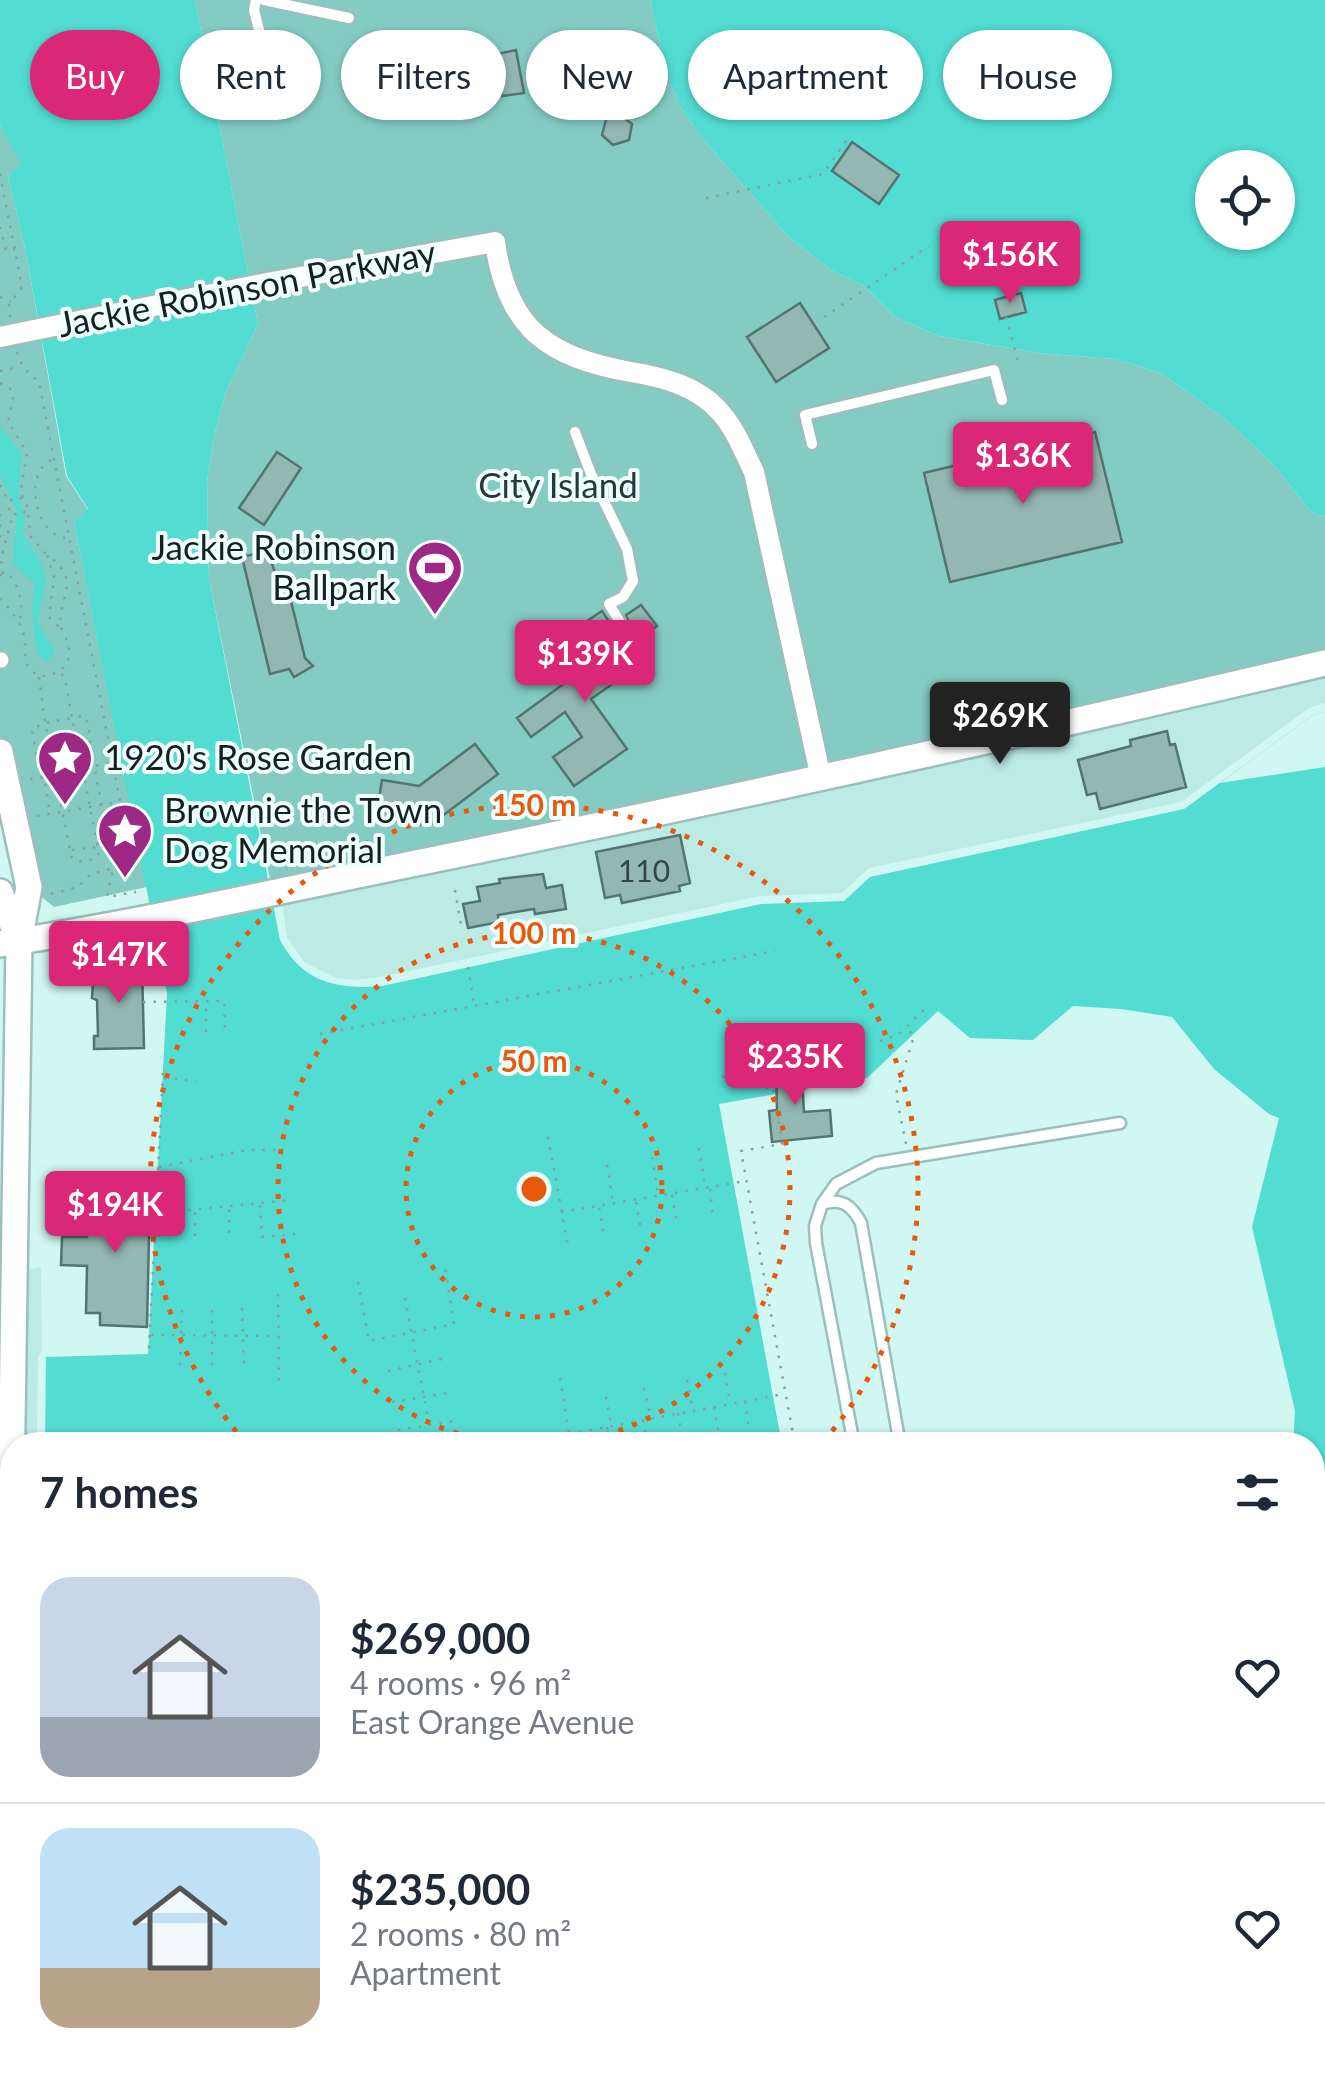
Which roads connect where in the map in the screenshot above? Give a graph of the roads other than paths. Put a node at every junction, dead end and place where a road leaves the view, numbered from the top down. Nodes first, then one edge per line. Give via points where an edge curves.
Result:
1 (256, 0) edge
2 (264, 0) edge
3 (349, 18) dead end
4 (259, 30) edge
5 (9, 335) edge
6 (1002, 400) dead end
7 (575, 432) dead end
8 (812, 444) dead end
9 (623, 627) dead end
10 (1325, 663) edge
11 (0, 752) edge
12 (822, 778) junction
13 (0, 892) edge
14 (10, 942) edge
15 (1120, 1123) dead end
16 (822, 1204) junction
17 (7, 1331) edge
18 (6, 1432) edge
19 (852, 1432) edge
20 (898, 1432) edge

1 - 4 lane
2 - 3 lane
5 - 12 street, Jackie Robinson Parkway via 494,242 504,291 529,328 566,356 662,378 696,393 730,427 754,472
6 - 8 lane via 994,370 805,415
7 - 9 lane via 627,549 633,581 610,604
10 - 12 street
11 - 14 street via 29,887
12 - 14 street via 286,892
13 - 14 street
14 - 17 street
15 - 16 lane via 876,1163 836,1184
16 - 19 lane via 816,1244
16 - 20 lane via 846,1204 861,1223
17 - 18 street

